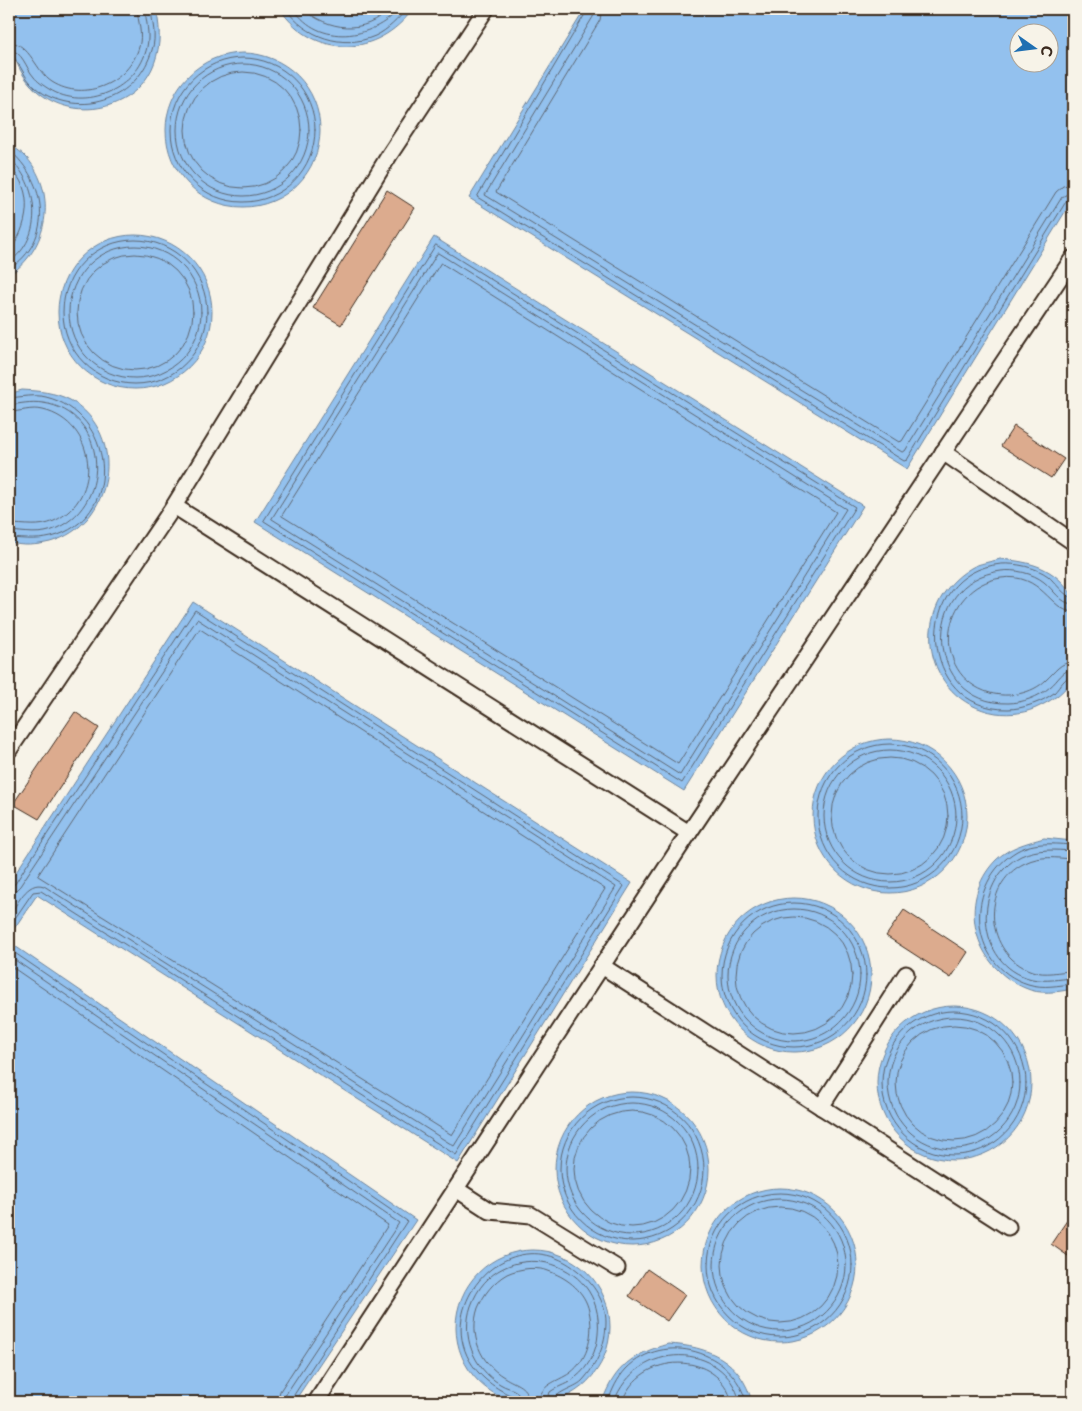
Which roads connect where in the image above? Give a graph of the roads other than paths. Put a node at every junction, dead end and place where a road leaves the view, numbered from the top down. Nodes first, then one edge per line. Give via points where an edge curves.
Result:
1 (486, 9) edge
2 (1073, 258) edge
3 (943, 452) junction
4 (174, 506) junction
5 (1073, 542) edge
6 (9, 750) edge
7 (688, 833) junction
8 (602, 966) junction
9 (906, 974) dead end
10 (821, 1107) junction
11 (456, 1189) junction
12 (1008, 1228) dead end
13 (617, 1268) dead end
14 (316, 1402) edge

1 - 4 lane via 390,154
2 - 3 lane
3 - 5 lane
3 - 7 lane
4 - 6 lane
4 - 7 lane
7 - 8 lane
8 - 10 lane
8 - 11 lane
9 - 10 lane
10 - 12 lane
11 - 13 lane via 490,1211 531,1215
11 - 14 lane

